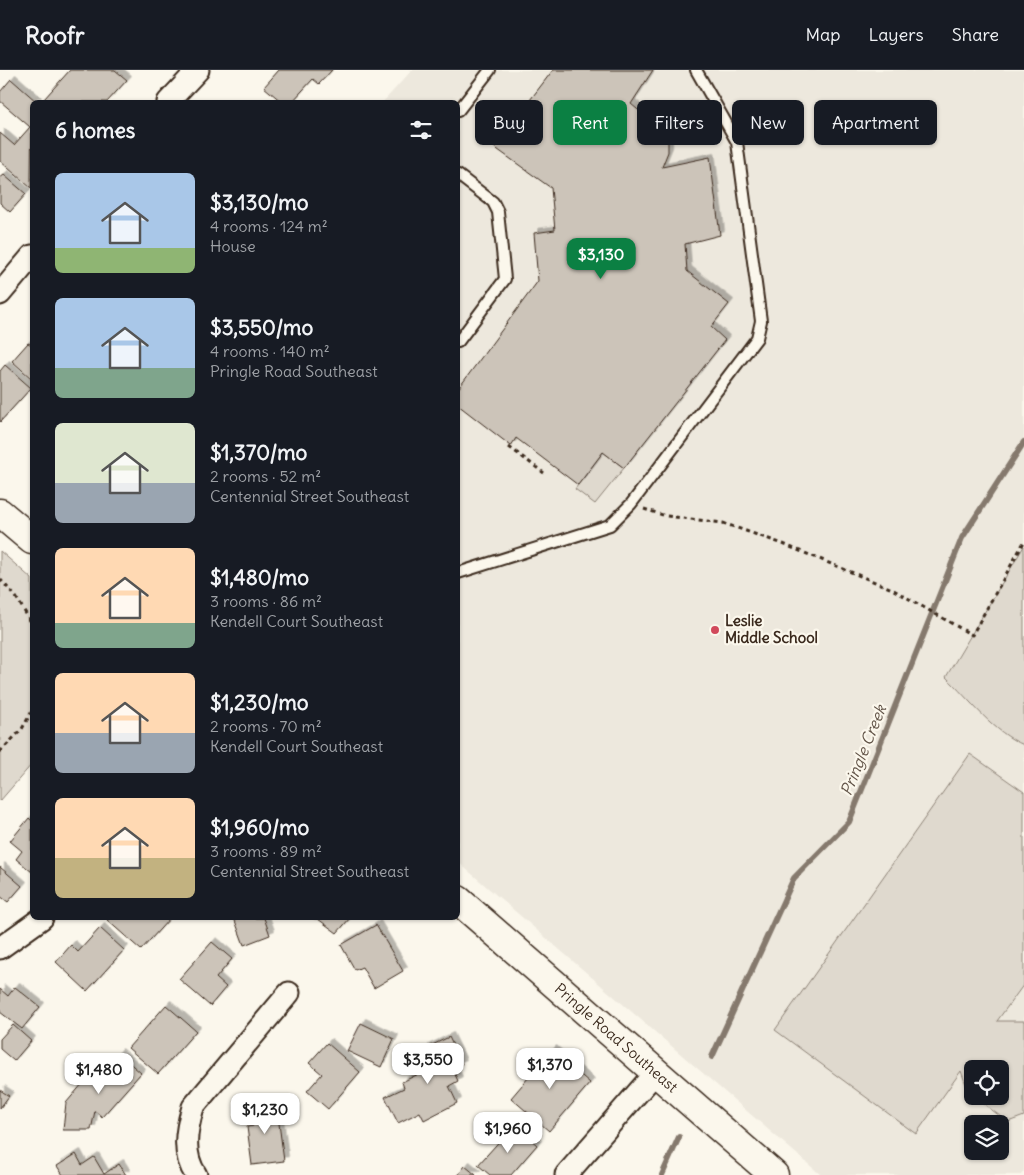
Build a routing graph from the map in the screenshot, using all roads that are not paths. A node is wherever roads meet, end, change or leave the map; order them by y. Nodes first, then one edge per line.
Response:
1 (198, 70) edge
2 (490, 70) edge
3 (696, 70) edge
4 (170, 100) edge
5 (460, 109) edge
6 (460, 177) edge
7 (30, 258) edge
8 (0, 294) edge
9 (460, 339) edge
10 (0, 513) edge
11 (30, 538) edge
12 (460, 572) edge
13 (460, 902) edge
14 (39, 920) edge
15 (0, 948) edge
16 (288, 993) dead end
17 (655, 1073) junction
18 (196, 1175) edge
19 (566, 1175) edge
20 (774, 1175) edge

1 - 4 street
2 - 5 lane
3 - 12 lane
6 - 9 lane
7 - 8 street
10 - 11 main road
13 - 17 main road, Pringle Road Southeast
14 - 15 street
16 - 18 street
17 - 19 street
17 - 20 main road, Pringle Road Southeast

